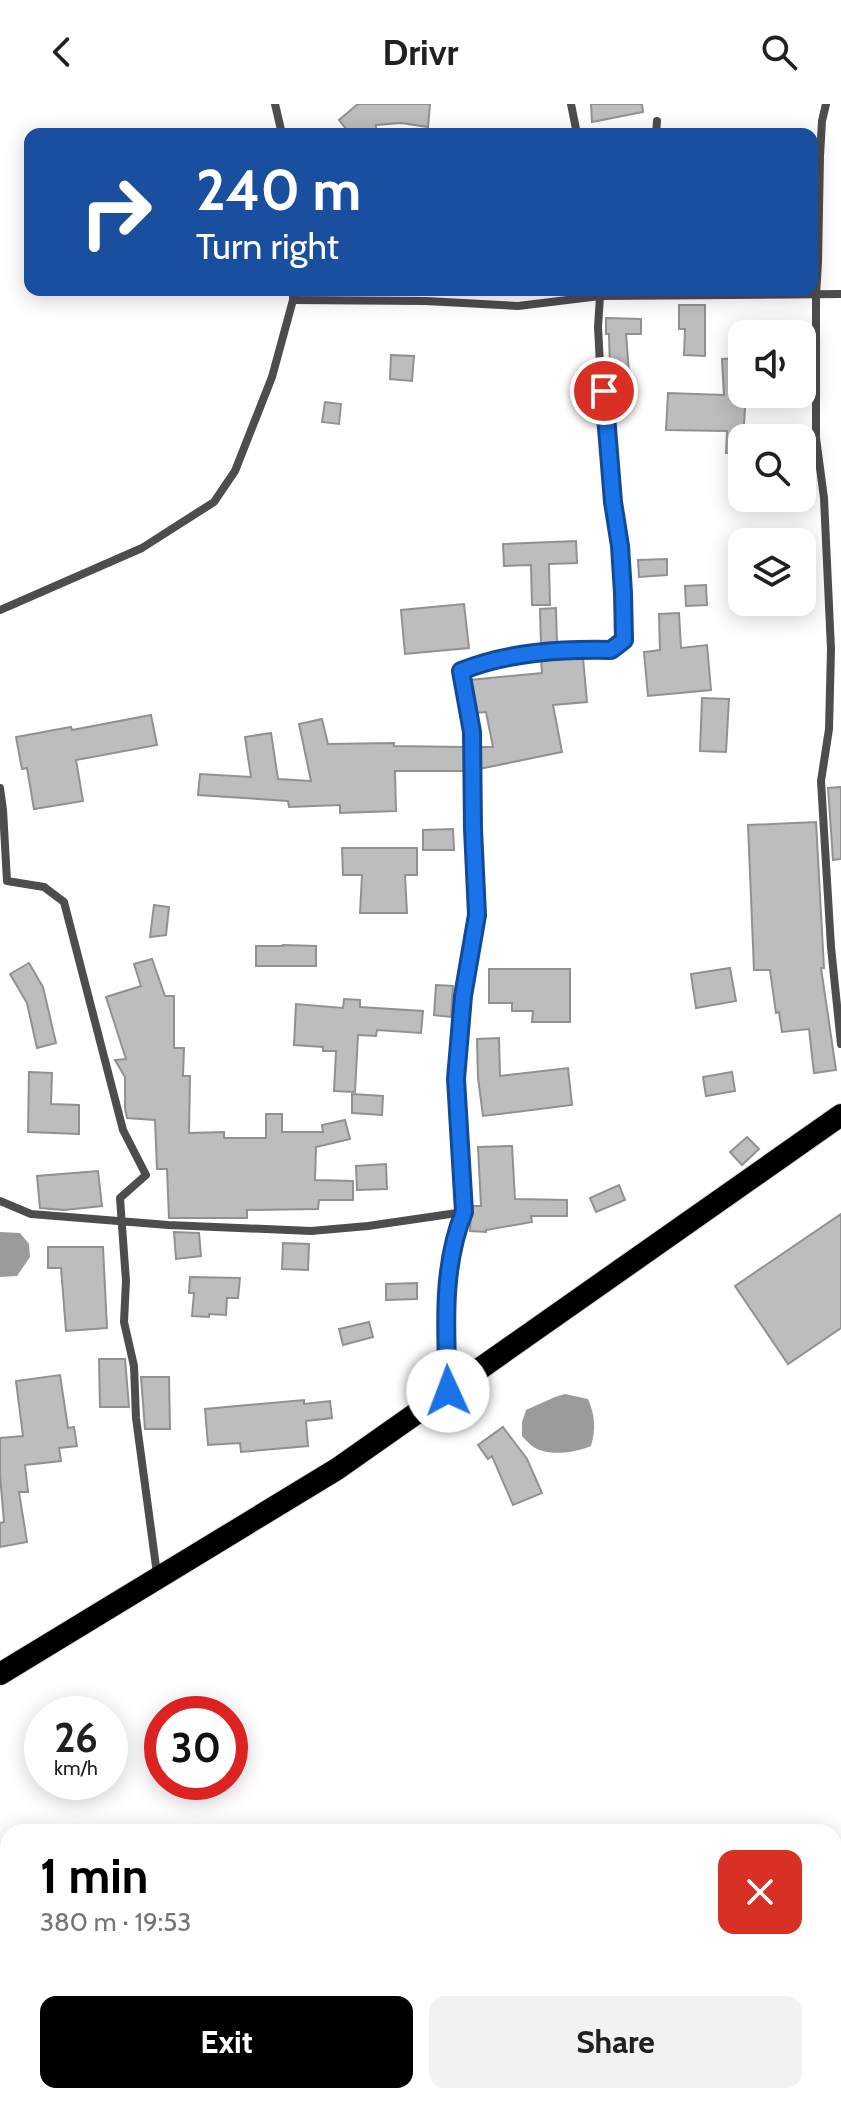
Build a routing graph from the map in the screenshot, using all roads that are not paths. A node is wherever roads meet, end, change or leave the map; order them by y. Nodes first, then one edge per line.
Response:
1 (275, 104) edge
2 (571, 104) edge
3 (826, 104) edge
4 (657, 121) dead end
5 (281, 128) edge
6 (576, 128) edge
7 (656, 128) edge
8 (818, 237) edge
9 (841, 294) edge
10 (818, 295) edge
11 (293, 296) edge
12 (315, 296) edge
13 (580, 296) edge
14 (599, 296) edge
15 (816, 296) edge
16 (0, 610) edge
17 (0, 788) edge
18 (841, 1044) edge
19 (841, 1115) edge
20 (0, 1201) edge
21 (464, 1212) junction
22 (121, 1221) junction
23 (448, 1391) junction
24 (157, 1578) junction
25 (0, 1674) edge

1 - 5 street
2 - 6 street
3 - 8 street
4 - 7 street
9 - 10 street
11 - 16 street
12 - 13 street
14 - 21 street
15 - 18 street
17 - 22 street
19 - 23 highway
20 - 22 street
21 - 22 street
21 - 23 street
22 - 24 street
23 - 24 highway
24 - 25 highway

